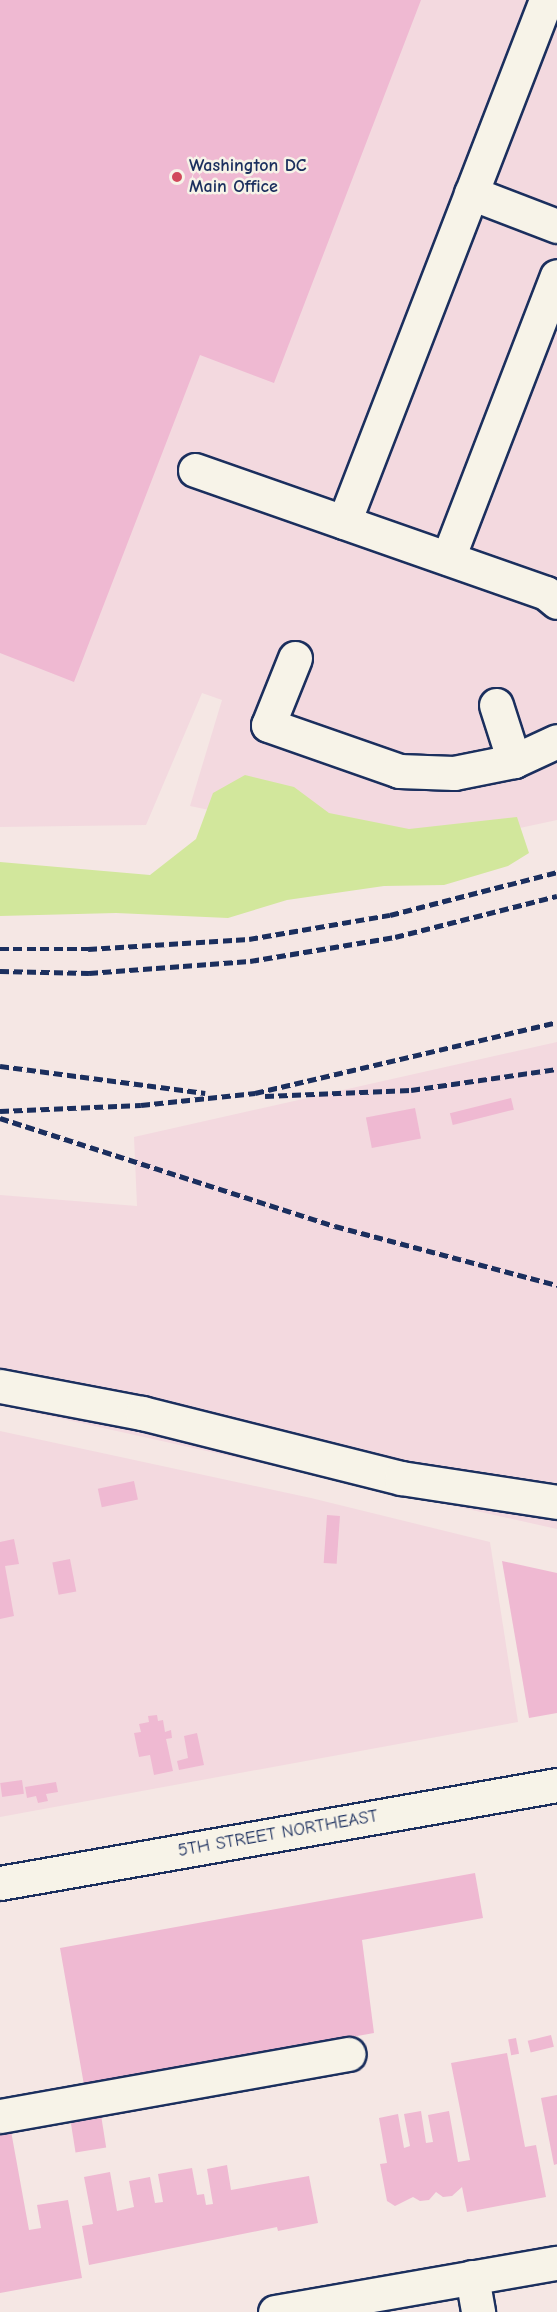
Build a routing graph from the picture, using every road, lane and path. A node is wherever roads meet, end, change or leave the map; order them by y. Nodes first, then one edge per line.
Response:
1 (546, 0) edge
2 (471, 194) junction
3 (557, 226) edge
4 (557, 276) edge
5 (195, 470) dead end
6 (344, 522) junction
7 (447, 558) junction
8 (557, 602) edge
9 (295, 658) dead end
10 (496, 705) dead end
11 (557, 741) edge
12 (514, 761) junction
13 (0, 1386) edge
14 (557, 1502) edge
15 (557, 1785) edge
16 (0, 1883) edge
17 (349, 2054) dead end
18 (0, 2116) edge
19 (557, 2262) edge
20 (472, 2277) junction
21 (275, 2312) edge
22 (478, 2312) edge

1 - 2 street
2 - 3 street
2 - 6 street
4 - 7 street
5 - 6 street
6 - 7 street
7 - 8 street
9 - 12 street
10 - 12 street
11 - 12 street
13 - 14 street
15 - 16 street, 5TH STREET NORTHEAST
17 - 18 street
19 - 20 street
20 - 21 street
20 - 22 street

